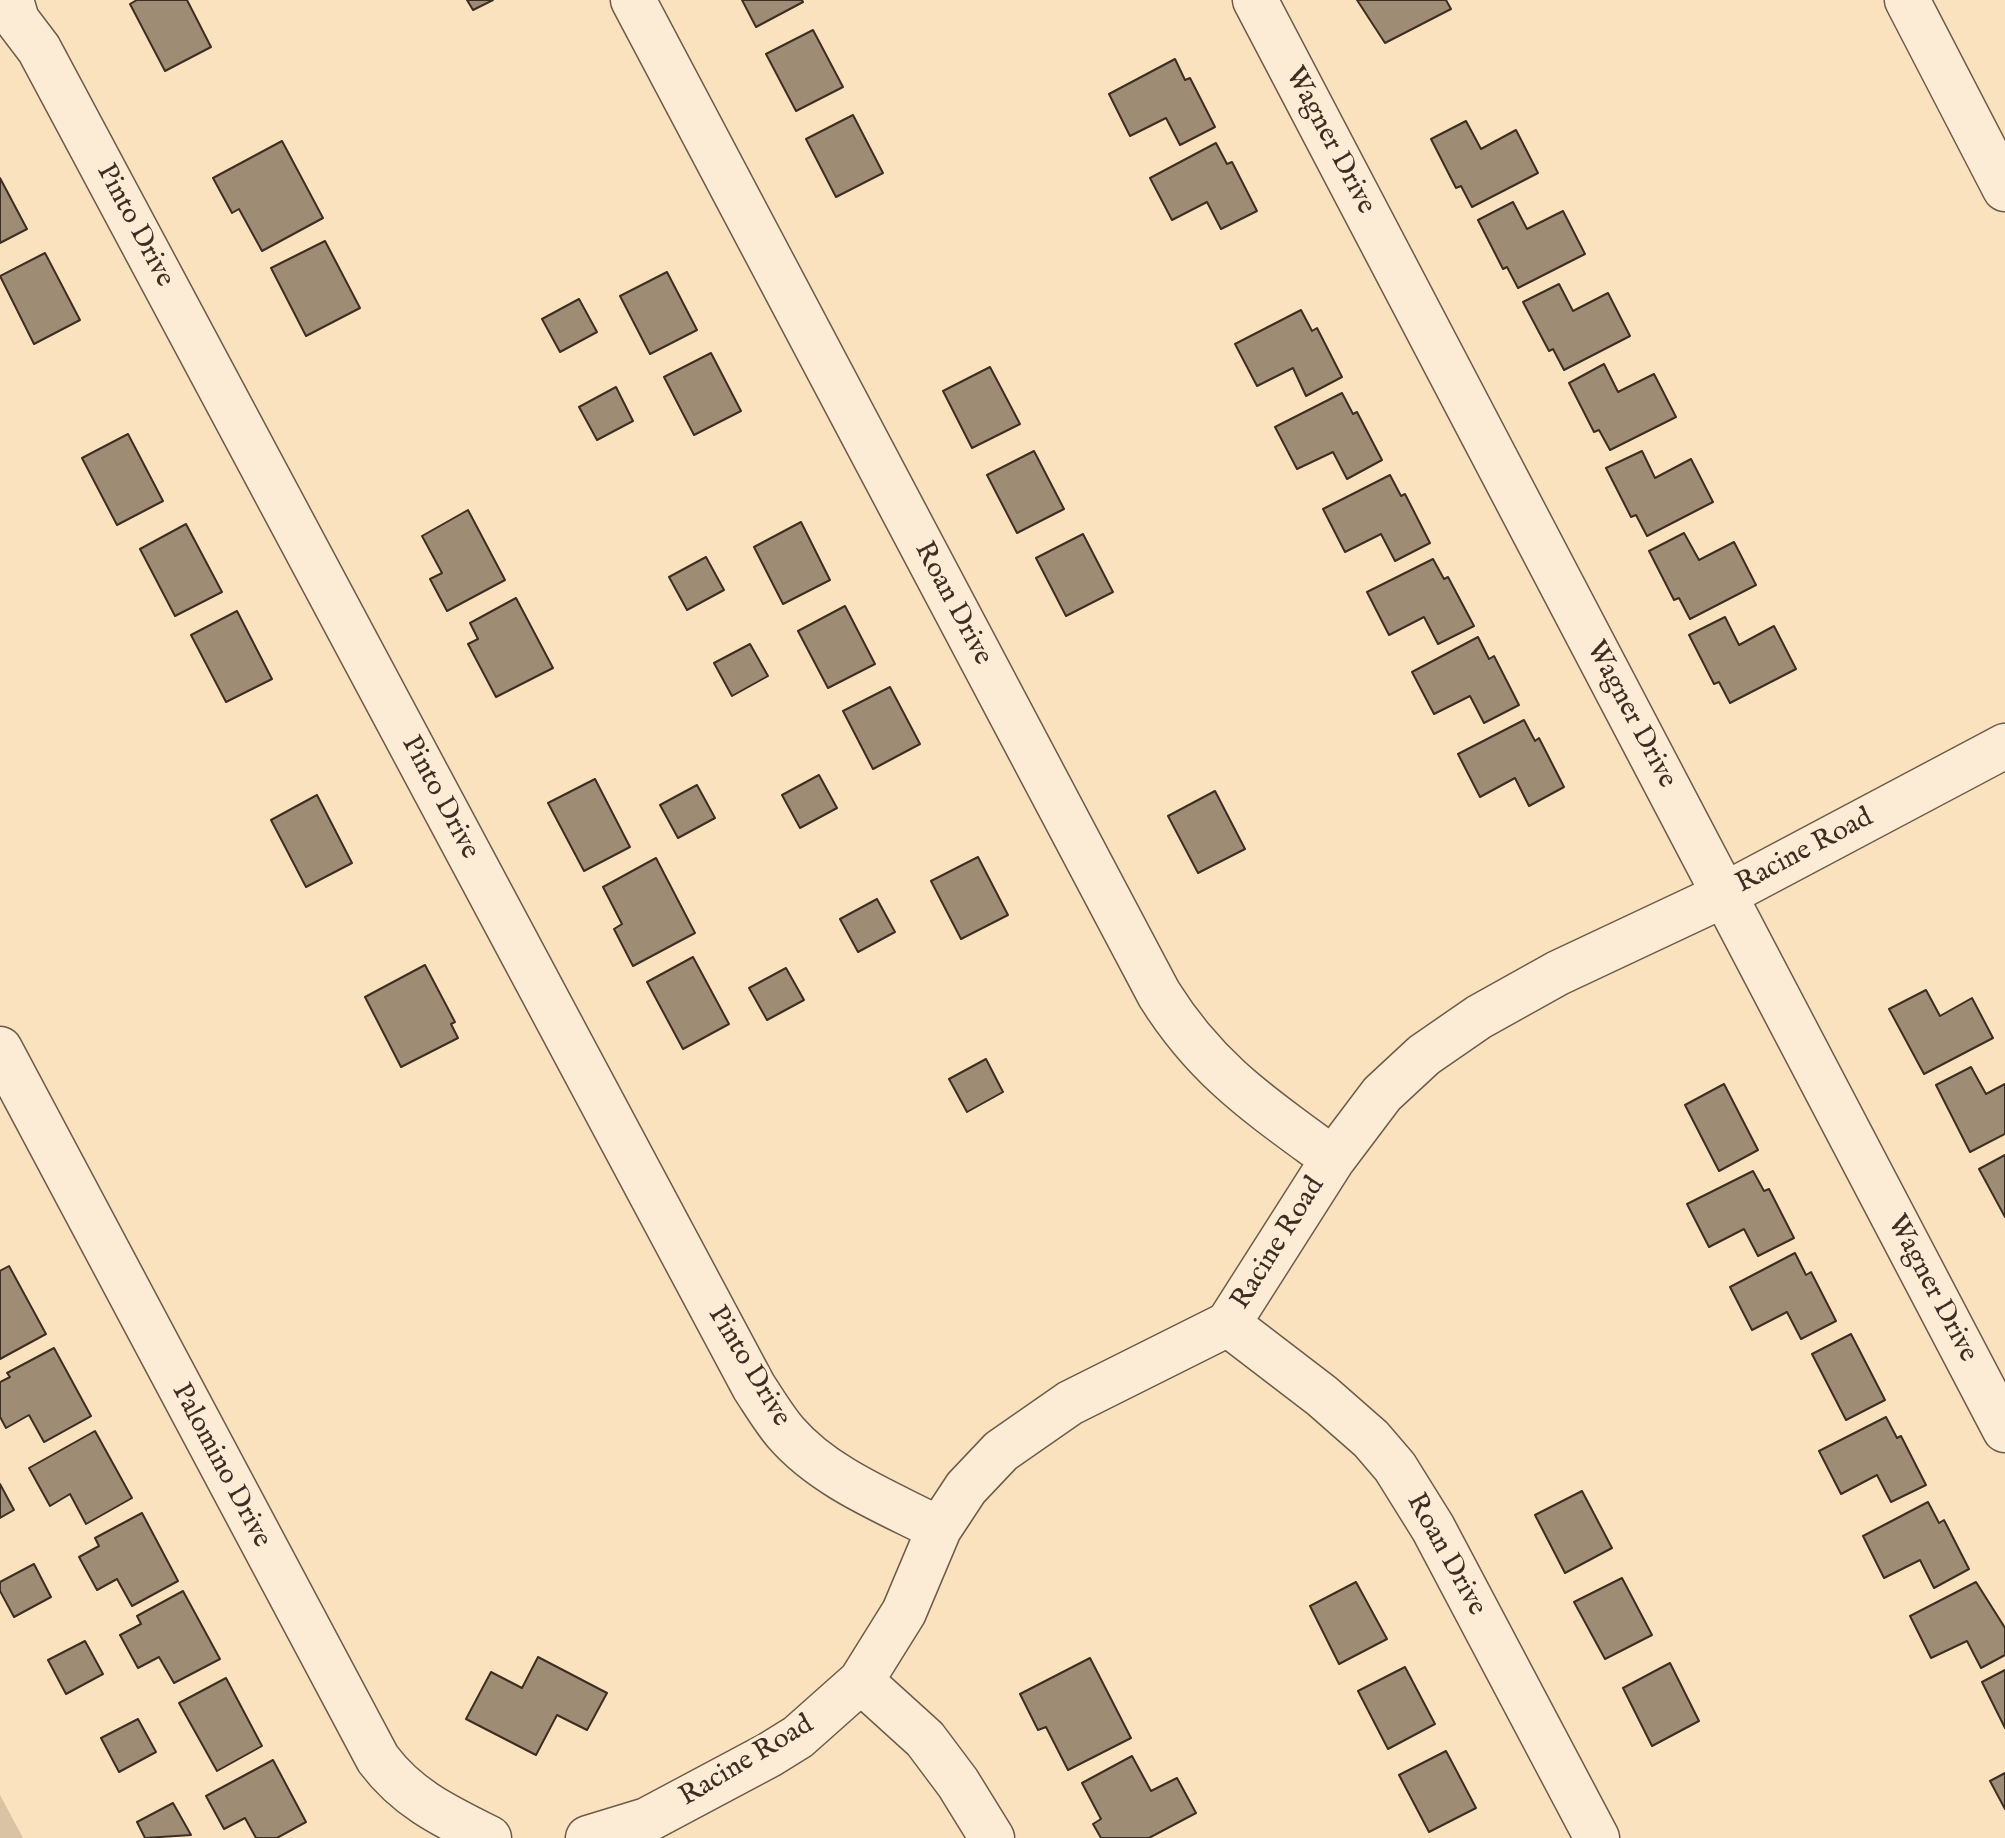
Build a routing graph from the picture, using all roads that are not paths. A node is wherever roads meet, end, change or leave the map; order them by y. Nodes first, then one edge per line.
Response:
1 (11, 0) edge
2 (633, 0) edge
3 (1255, 0) edge
4 (1907, 0) edge
5 (2005, 189) edge
6 (2005, 746) edge
7 (1724, 895) junction
8 (0, 1049) edge
9 (1333, 1159) junction
10 (1228, 1324) junction
11 (2005, 1430) edge
12 (939, 1529) junction
13 (861, 1681) junction
14 (489, 1838) edge
15 (588, 1838) edge
16 (992, 1838) edge
17 (1597, 1838) edge

1 - 12 street, Pinto Drive
2 - 9 street, Roan Drive
3 - 7 street, Wagner Drive
4 - 5 street
6 - 7 street, Racine Road
7 - 9 street, Racine Road
7 - 11 street, Wagner Drive
8 - 14 street, Palomino Drive
9 - 10 street, Racine Road
10 - 12 street, Racine Road
10 - 17 street, Roan Drive
12 - 13 street, Racine Road
13 - 15 street, Racine Road
13 - 16 street

